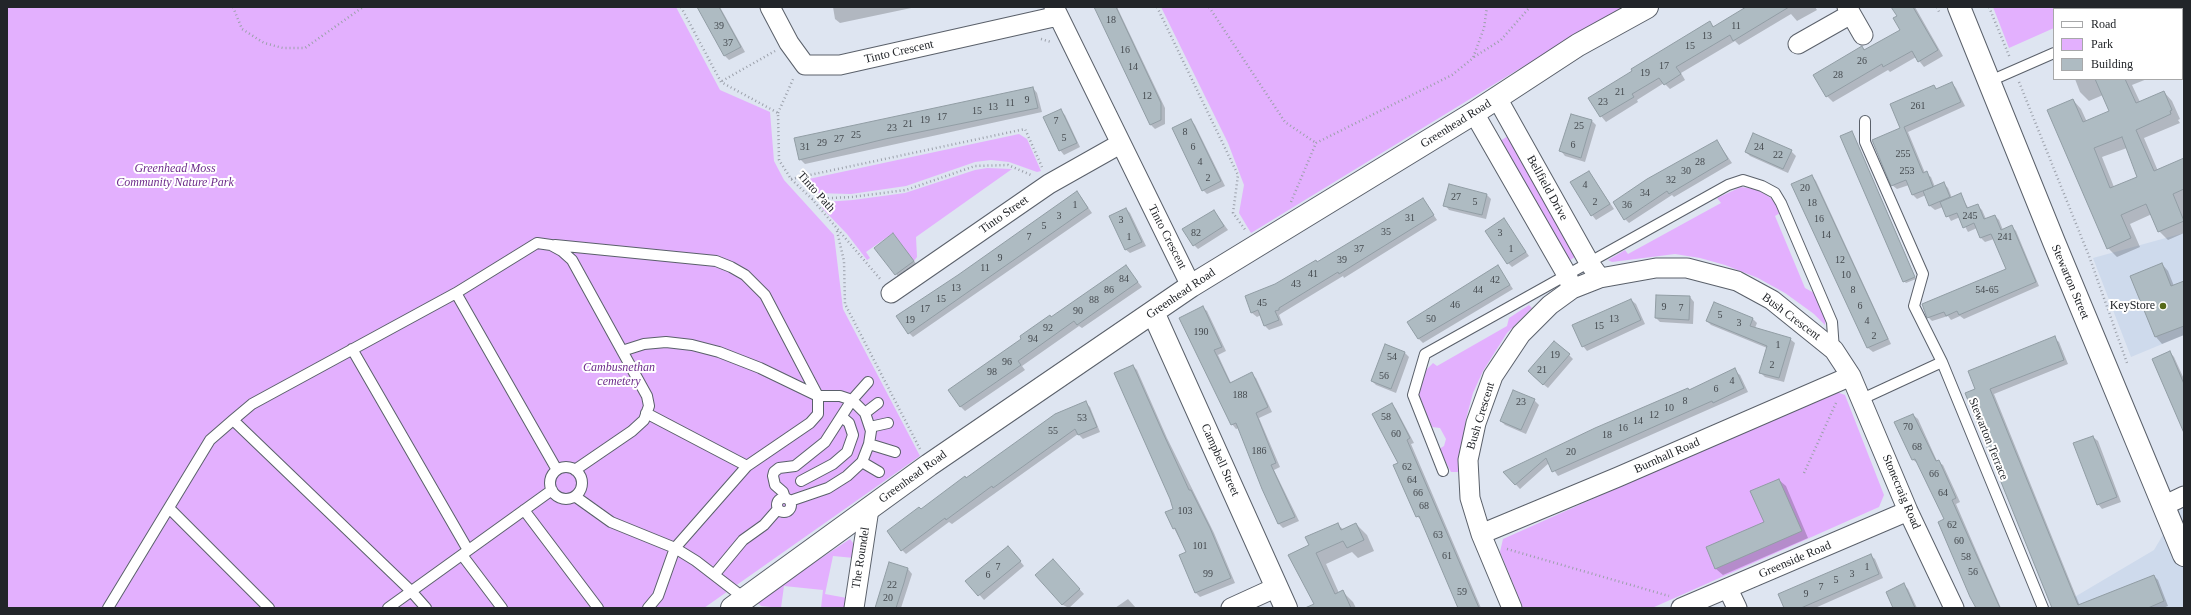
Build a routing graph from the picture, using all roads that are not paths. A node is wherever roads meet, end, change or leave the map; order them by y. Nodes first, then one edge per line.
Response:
1 (770, 7) edge
2 (1647, 7) edge
3 (1959, 7) edge
4 (1849, 10) edge
5 (1056, 11) edge
6 (1863, 35) dead end
7 (1798, 44) dead end
8 (2053, 53) edge
9 (1990, 81) junction
10 (1497, 98) junction
11 (1474, 113) junction
12 (1865, 121) dead end
13 (1120, 144) junction
14 (551, 245) junction
15 (1595, 271) junction
16 (1570, 282) junction
17 (1191, 286) junction
18 (456, 293) junction
19 (891, 293) road end
20 (1153, 312) junction
21 (352, 349) junction
22 (1834, 350) junction
23 (622, 351) junction
24 (1942, 362) junction
25 (1847, 377) junction
26 (868, 382) dead end
27 (818, 396) junction
28 (1862, 399) junction
29 (852, 400) junction
30 (878, 403) dead end
31 (646, 413) junction
32 (865, 413) junction
33 (842, 417) junction
34 (233, 420) junction
35 (888, 423) dead end
36 (870, 427) junction
37 (869, 444) junction
38 (895, 452) dead end
39 (862, 462) junction
40 (747, 466) junction
41 (795, 466) junction
42 (557, 470) junction
43 (575, 470) junction
44 (1443, 471) dead end
45 (879, 472) dead end
46 (801, 481) junction
47 (552, 490) junction
48 (576, 496) junction
49 (808, 496) junction
50 (2184, 496) edge
51 (788, 499) junction
52 (2163, 506) junction
53 (169, 508) junction
54 (869, 509) junction
55 (524, 510) junction
56 (1908, 511) junction
57 (1483, 538) junction
58 (675, 548) junction
59 (465, 553) junction
60 (2184, 555) edge
61 (714, 575) junction
62 (1277, 587) junction
63 (1728, 589) junction
64 (411, 591) junction
65 (738, 603) edge
66 (1699, 604) edge
67 (108, 608) edge
68 (269, 608) edge
69 (388, 608) edge
70 (426, 608) edge
71 (502, 608) edge
72 (598, 608) edge
73 (648, 608) edge
74 (854, 608) edge
75 (1230, 608) edge
76 (1286, 608) edge
77 (1512, 608) edge
78 (1737, 608) edge
79 (1954, 608) edge
80 (2043, 608) edge

1 - 5 street, Tinto Crescent
2 - 10 street, Greenhead Road
3 - 9 street, Stewarton Street
4 - 6 street
4 - 7 street
5 - 13 street, Tinto Crescent
8 - 9 lane
9 - 52 street, Stewarton Street
10 - 11 street, Greenhead Road
10 - 15 street, Bellfield Drive
11 - 16 street
11 - 17 street, Greenhead Road
12 - 24 lane, Stewarton Terrace
13 - 17 street, Tinto Crescent
13 - 19 street, Tinto Street
14 - 18 lane
14 - 23 lane
14 - 27 lane
15 - 16 street, Bush Crescent
15 - 22 street, Bush Crescent
15 - 22 lane
16 - 44 lane
16 - 57 street, Bush Crescent
17 - 20 street, Greenhead Road
18 - 21 lane
18 - 42 lane
20 - 54 street, Greenhead Road
20 - 62 street, Campbell Street
21 - 34 lane
21 - 59 lane
22 - 25 street, Bush Crescent
23 - 27 lane
23 - 31 lane
24 - 28 lane
24 - 80 lane, Stewarton Terrace
25 - 28 street, Stonecraig Road
25 - 57 street, Burnhall Road
26 - 29 lane
27 - 29 lane
27 - 40 lane
28 - 56 street, Stonecraig Road
29 - 32 lane
29 - 33 lane
30 - 32 lane
31 - 40 lane
31 - 43 lane
32 - 36 lane
33 - 41 lane
33 - 46 lane
34 - 53 lane
34 - 64 lane
35 - 36 lane
36 - 37 lane
37 - 38 lane
37 - 39 lane
39 - 45 lane
39 - 49 lane
40 - 58 lane
41 - 46 lane
41 - 51 lane
42 - 43 lane
42 - 47 lane
43 - 48 lane
46 - 49 lane
47 - 48 lane
47 - 55 lane
48 - 58 lane
49 - 51 lane
50 - 52 street
51 - 61 lane
52 - 60 street, Stewarton Street
53 - 67 lane
53 - 68 lane
54 - 65 street, Greenhead Road
54 - 74 street, The Roundel
55 - 59 lane
55 - 72 lane
56 - 63 street, Greenside Road
56 - 79 street, Stonecraig Road
57 - 77 street, Bush Crescent
58 - 61 lane
58 - 73 lane
59 - 64 lane
59 - 71 lane
61 - 65 lane
62 - 75 street
62 - 76 street, Campbell Street
63 - 66 street, Greenside Road
63 - 78 street
64 - 69 lane
64 - 70 lane

